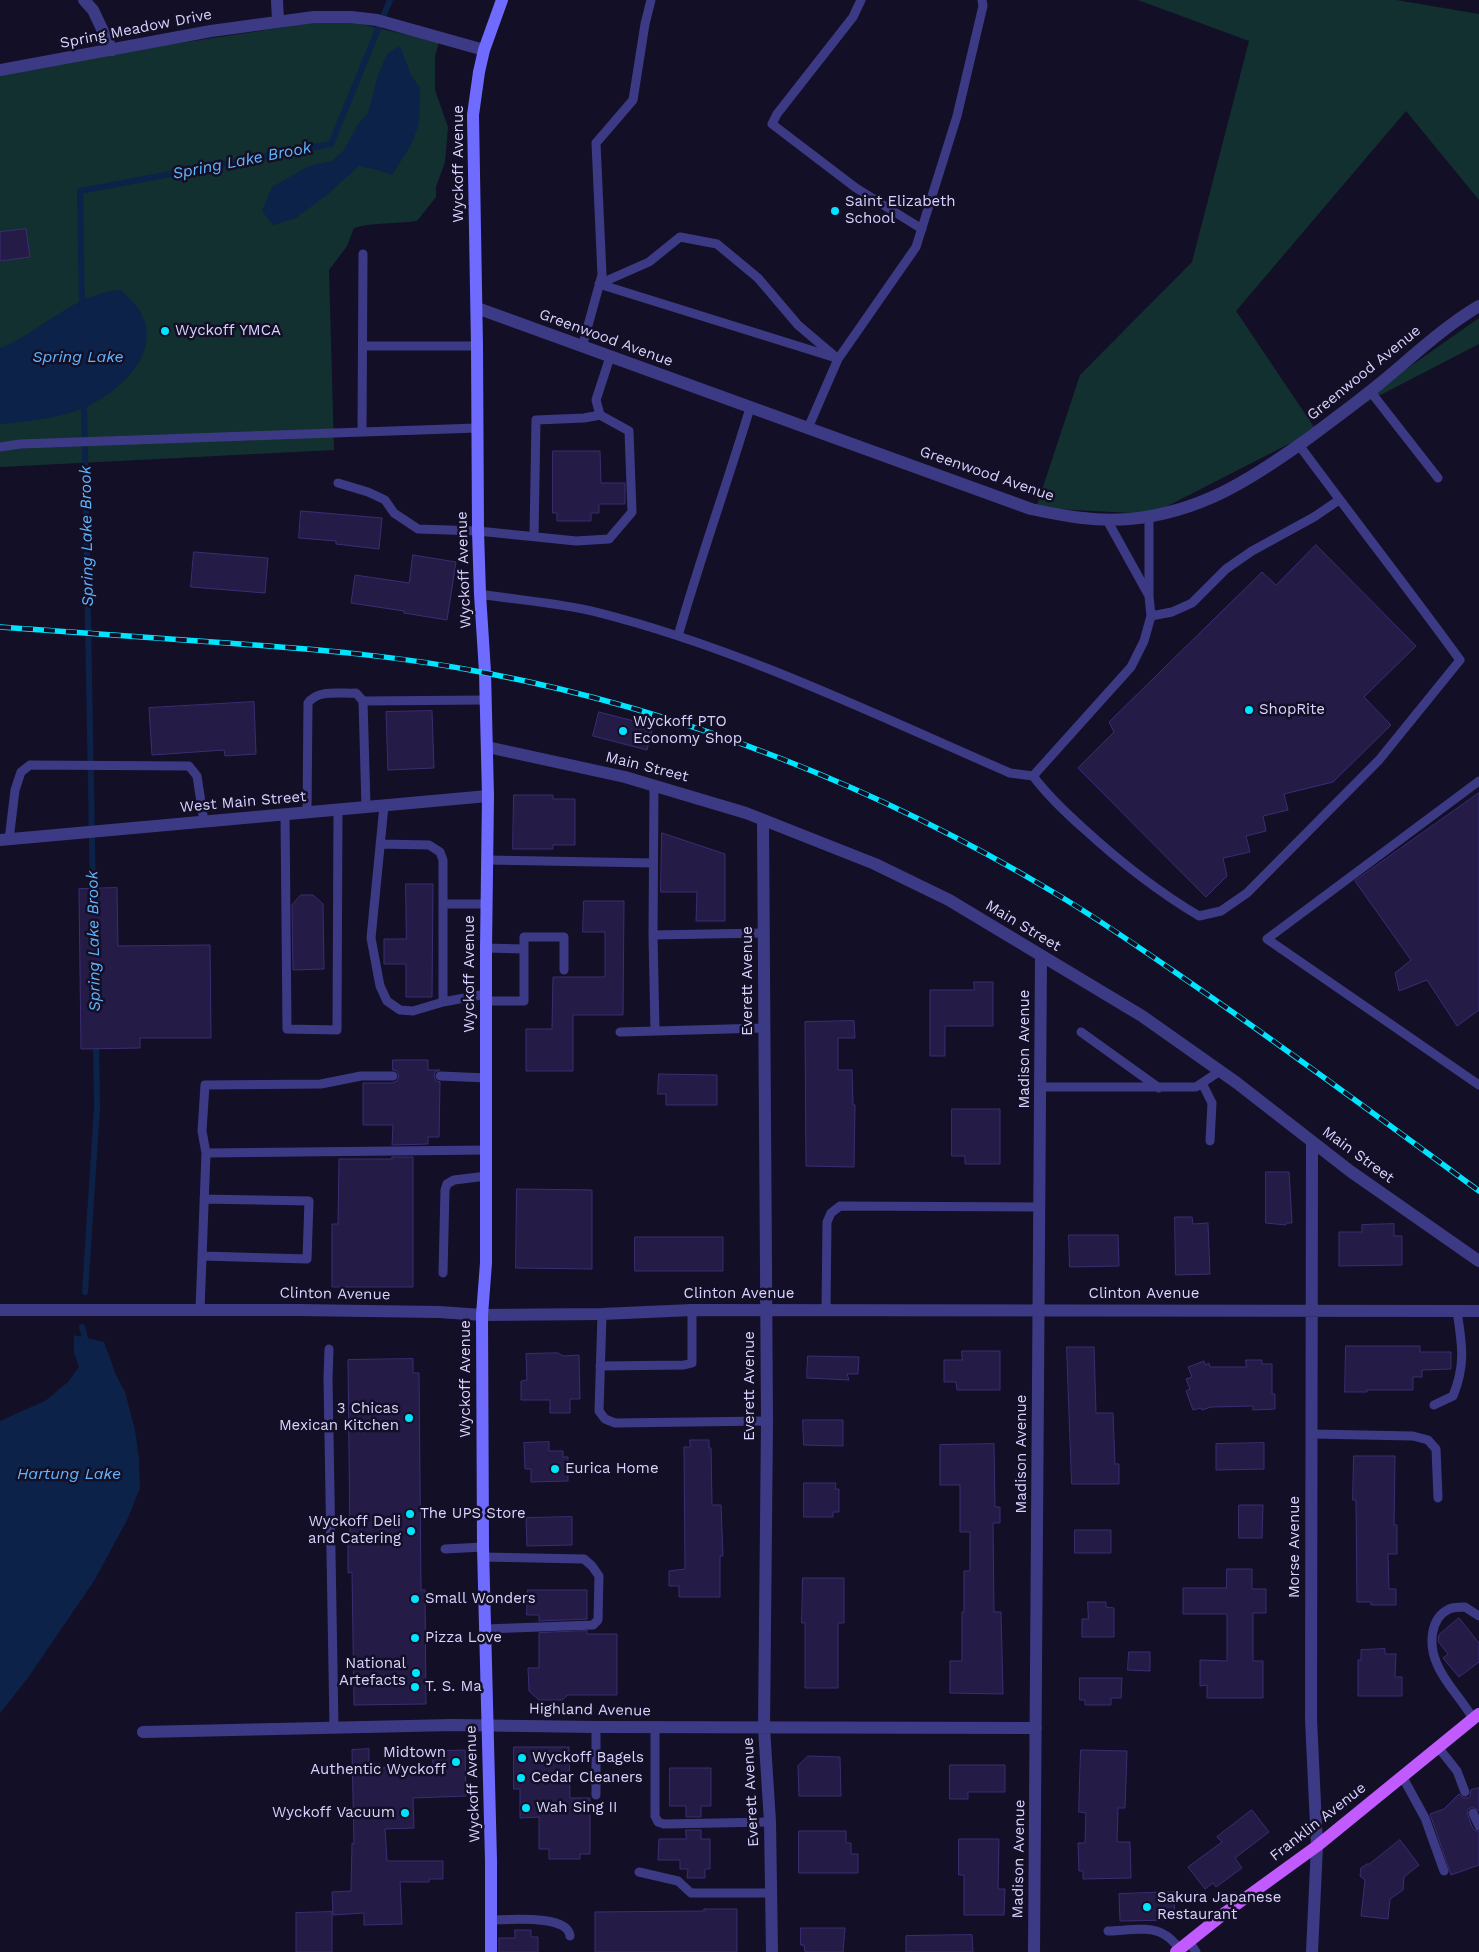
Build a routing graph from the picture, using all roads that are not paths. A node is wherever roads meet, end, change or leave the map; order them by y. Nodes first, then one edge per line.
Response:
1 (84, 0) edge
2 (277, 0) edge
3 (502, 0) edge
4 (651, 0) edge
5 (861, 0) edge
6 (982, 0) edge
7 (278, 21) junction
8 (112, 50) junction
9 (484, 50) junction
10 (0, 70) edge
11 (922, 229) junction
12 (363, 254) dead end
13 (600, 284) junction
14 (1479, 306) edge
15 (477, 308) junction
16 (362, 346) junction
17 (477, 346) junction
18 (582, 347) junction
19 (610, 357) junction
20 (838, 359) junction
21 (1370, 391) junction
22 (750, 408) junction
23 (600, 415) junction
24 (477, 428) junction
25 (808, 428) junction
26 (362, 432) junction
27 (1299, 445) junction
28 (0, 446) edge
29 (1438, 478) dead end
30 (338, 483) dead end
31 (1338, 500) junction
32 (1149, 516) junction
33 (1107, 520) junction
34 (478, 531) junction
35 (534, 536) junction
36 (480, 594) junction
37 (1149, 596) junction
38 (1151, 616) junction
39 (678, 636) junction
40 (486, 700) junction
41 (363, 701) junction
42 (487, 747) junction
43 (1033, 776) junction
44 (1479, 781) edge
45 (654, 785) junction
46 (488, 796) junction
47 (384, 806) junction
48 (366, 807) junction
49 (338, 810) junction
50 (307, 813) junction
51 (285, 815) junction
52 (763, 820) junction
53 (204, 822) junction
54 (5, 840) edge
55 (380, 844) junction
56 (487, 860) junction
57 (653, 862) junction
58 (443, 904) junction
59 (486, 904) junction
60 (764, 932) junction
61 (653, 935) junction
62 (486, 948) junction
63 (524, 949) junction
64 (1041, 956) junction
65 (564, 970) dead end
66 (486, 997) junction
67 (443, 1002) junction
68 (764, 1028) junction
69 (656, 1031) junction
70 (620, 1032) dead end
71 (1081, 1032) dead end
72 (1220, 1071) junction
73 (392, 1076) dead end
74 (440, 1076) dead end
75 (487, 1078) junction
76 (1202, 1083) junction
77 (1479, 1085) edge
78 (1041, 1087) junction
79 (1159, 1088) junction
80 (1210, 1142) dead end
81 (1312, 1142) junction
82 (487, 1150) junction
83 (206, 1153) junction
84 (487, 1176) junction
85 (204, 1199) junction
86 (1040, 1207) junction
87 (202, 1256) junction
88 (1479, 1261) edge
89 (443, 1272) dead end
90 (0, 1310) edge
91 (200, 1310) junction
92 (692, 1310) junction
93 (766, 1310) junction
94 (826, 1310) junction
95 (1039, 1310) junction
96 (1312, 1311) junction
97 (1457, 1311) junction
98 (1479, 1311) edge
99 (602, 1314) junction
100 (482, 1316) junction
101 (329, 1349) dead end
102 (600, 1366) junction
103 (1434, 1405) dead end
104 (767, 1421) junction
105 (1312, 1434) junction
106 (1438, 1498) dead end
107 (445, 1549) dead end
108 (483, 1552) junction
109 (1479, 1616) edge
110 (486, 1629) junction
111 (1476, 1717) edge
112 (487, 1725) junction
113 (334, 1727) junction
114 (596, 1727) junction
115 (655, 1727) junction
116 (764, 1728) junction
117 (1036, 1728) junction
118 (143, 1732) dead end
119 (1438, 1747) junction
120 (1402, 1776) junction
121 (1465, 1792) dead end
122 (596, 1795) dead end
123 (1474, 1813) dead end
124 (770, 1822) junction
125 (1479, 1826) edge
126 (1317, 1846) junction
127 (639, 1872) dead end
128 (1444, 1872) dead end
129 (771, 1893) junction
130 (491, 1920) junction
131 (1108, 1931) dead end
132 (570, 1936) dead end
133 (1185, 1949) edge
134 (491, 1952) edge
135 (772, 1952) edge
136 (1034, 1952) edge
137 (1312, 1952) edge

1 - 8 street
2 - 7 street
3 - 9 main road, Wyckoff Avenue
4 - 13 lane
5 - 11 lane
6 - 11 lane
7 - 8 street, Spring Meadow Drive
7 - 9 street, Spring Meadow Drive
8 - 10 street, Spring Meadow Drive
9 - 15 main road, Wyckoff Avenue
11 - 20 lane
12 - 16 lane
13 - 18 lane
13 - 20 lane
13 - 20 lane
14 - 21 street, Greenwood Avenue
15 - 17 main road, Wyckoff Avenue
15 - 18 street, Greenwood Avenue
16 - 17 lane
16 - 26 lane
17 - 24 main road, Wyckoff Avenue
18 - 19 street, Greenwood Avenue
19 - 22 street, Greenwood Avenue
19 - 23 lane
20 - 25 lane
21 - 27 street, Greenwood Avenue
21 - 29 lane
22 - 25 street, Greenwood Avenue
22 - 39 lane
23 - 35 lane
23 - 35 lane
24 - 26 lane
24 - 34 main road, Wyckoff Avenue
25 - 33 street, Greenwood Avenue
26 - 28 lane
27 - 31 lane
27 - 32 street, Greenwood Avenue
30 - 34 lane
31 - 38 lane
31 - 43 lane
32 - 33 street, Greenwood Avenue
32 - 37 lane
33 - 37 lane
34 - 35 lane
34 - 36 main road, Wyckoff Avenue
36 - 39 lane
36 - 40 main road, Wyckoff Avenue
37 - 38 lane
38 - 43 lane
39 - 43 lane
40 - 41 lane
40 - 42 main road, Wyckoff Avenue
41 - 48 lane
41 - 50 lane
42 - 45 street, Main Street
42 - 46 main road, Wyckoff Avenue
44 - 77 lane
45 - 52 street, Main Street
45 - 57 lane
46 - 47 street, West Main Street
46 - 56 main road, Wyckoff Avenue
47 - 48 street, West Main Street
47 - 55 lane
48 - 49 street, West Main Street
49 - 50 street, West Main Street
49 - 51 lane
50 - 51 street, West Main Street
51 - 53 street, West Main Street
52 - 60 street, Everett Avenue
52 - 64 street, Main Street
53 - 54 street, West Main Street
53 - 54 lane
55 - 58 lane
55 - 67 lane
56 - 57 lane
56 - 59 main road, Wyckoff Avenue
57 - 61 lane
58 - 59 lane
58 - 67 lane
59 - 62 main road, Wyckoff Avenue
60 - 61 lane
60 - 68 street, Everett Avenue
61 - 69 lane
62 - 63 lane
62 - 66 main road, Wyckoff Avenue
63 - 65 lane
63 - 66 lane
64 - 72 street, Main Street
64 - 78 street, Madison Avenue
66 - 67 lane
66 - 75 main road, Wyckoff Avenue
68 - 69 lane
68 - 93 street, Everett Avenue
69 - 70 lane
71 - 79 lane
72 - 76 lane
72 - 81 street, Main Street
73 - 83 lane
74 - 75 lane
75 - 82 main road, Wyckoff Avenue
76 - 79 lane
76 - 80 lane
78 - 79 lane
78 - 86 street, Madison Avenue
81 - 88 street, Main Street
81 - 96 street, Morse Avenue
82 - 83 lane
82 - 84 main road, Wyckoff Avenue
83 - 85 lane
84 - 89 lane
84 - 100 main road, Wyckoff Avenue
85 - 87 lane
85 - 87 lane
86 - 94 lane
86 - 95 street, Madison Avenue
87 - 91 lane
90 - 91 street, Clinton Avenue
91 - 100 street, Clinton Avenue
92 - 93 street, Clinton Avenue
92 - 99 street, Clinton Avenue
92 - 102 lane
93 - 94 street, Clinton Avenue
93 - 104 street, Everett Avenue
94 - 95 street, Clinton Avenue
95 - 96 street, Clinton Avenue
95 - 117 street, Madison Avenue
96 - 97 street, Clinton Avenue
96 - 105 street, Morse Avenue
97 - 98 street, Clinton Avenue
97 - 103 lane
99 - 100 street, Clinton Avenue
99 - 102 lane
100 - 108 main road, Wyckoff Avenue
101 - 113 lane
102 - 104 lane
104 - 116 street, Everett Avenue
105 - 106 lane
105 - 126 street, Morse Avenue
107 - 108 lane
108 - 110 main road, Wyckoff Avenue
108 - 110 lane
109 - 111 lane
110 - 112 main road, Wyckoff Avenue
111 - 119 main road, Franklin Avenue
112 - 113 street, Highland Avenue
112 - 114 street, Highland Avenue
112 - 130 main road, Wyckoff Avenue
113 - 118 street, Highland Avenue
114 - 115 street, Highland Avenue
114 - 122 lane
115 - 116 street, Highland Avenue
115 - 124 lane
116 - 117 street, Highland Avenue
116 - 124 street, Everett Avenue
117 - 136 street, Madison Avenue
119 - 120 main road, Franklin Avenue
119 - 121 lane
120 - 126 main road, Franklin Avenue
120 - 128 lane
123 - 125 lane
124 - 129 street, Everett Avenue
126 - 133 main road, Franklin Avenue
126 - 137 street, Morse Avenue
127 - 129 lane
129 - 135 street, Everett Avenue
130 - 132 lane
130 - 134 main road, Wyckoff Avenue
131 - 133 lane

